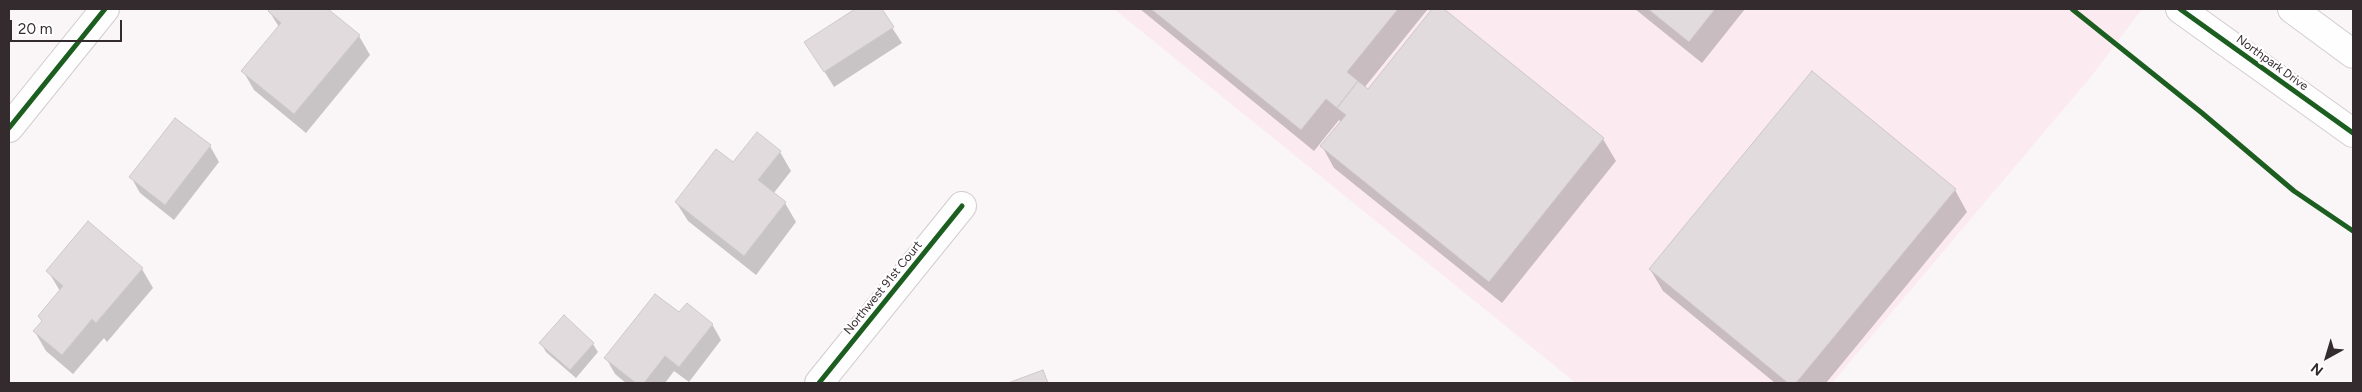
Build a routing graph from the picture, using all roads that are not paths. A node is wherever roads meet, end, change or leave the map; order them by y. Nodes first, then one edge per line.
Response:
1 (105, 9) edge
2 (2180, 9) edge
3 (2292, 9) edge
4 (2353, 54) edge
5 (9, 128) edge
6 (2353, 133) edge
7 (962, 206) dead end
8 (819, 383) edge

1 - 5 street
2 - 6 street, Northpark Drive
3 - 4 street
7 - 8 street, Northwest 91st Court

